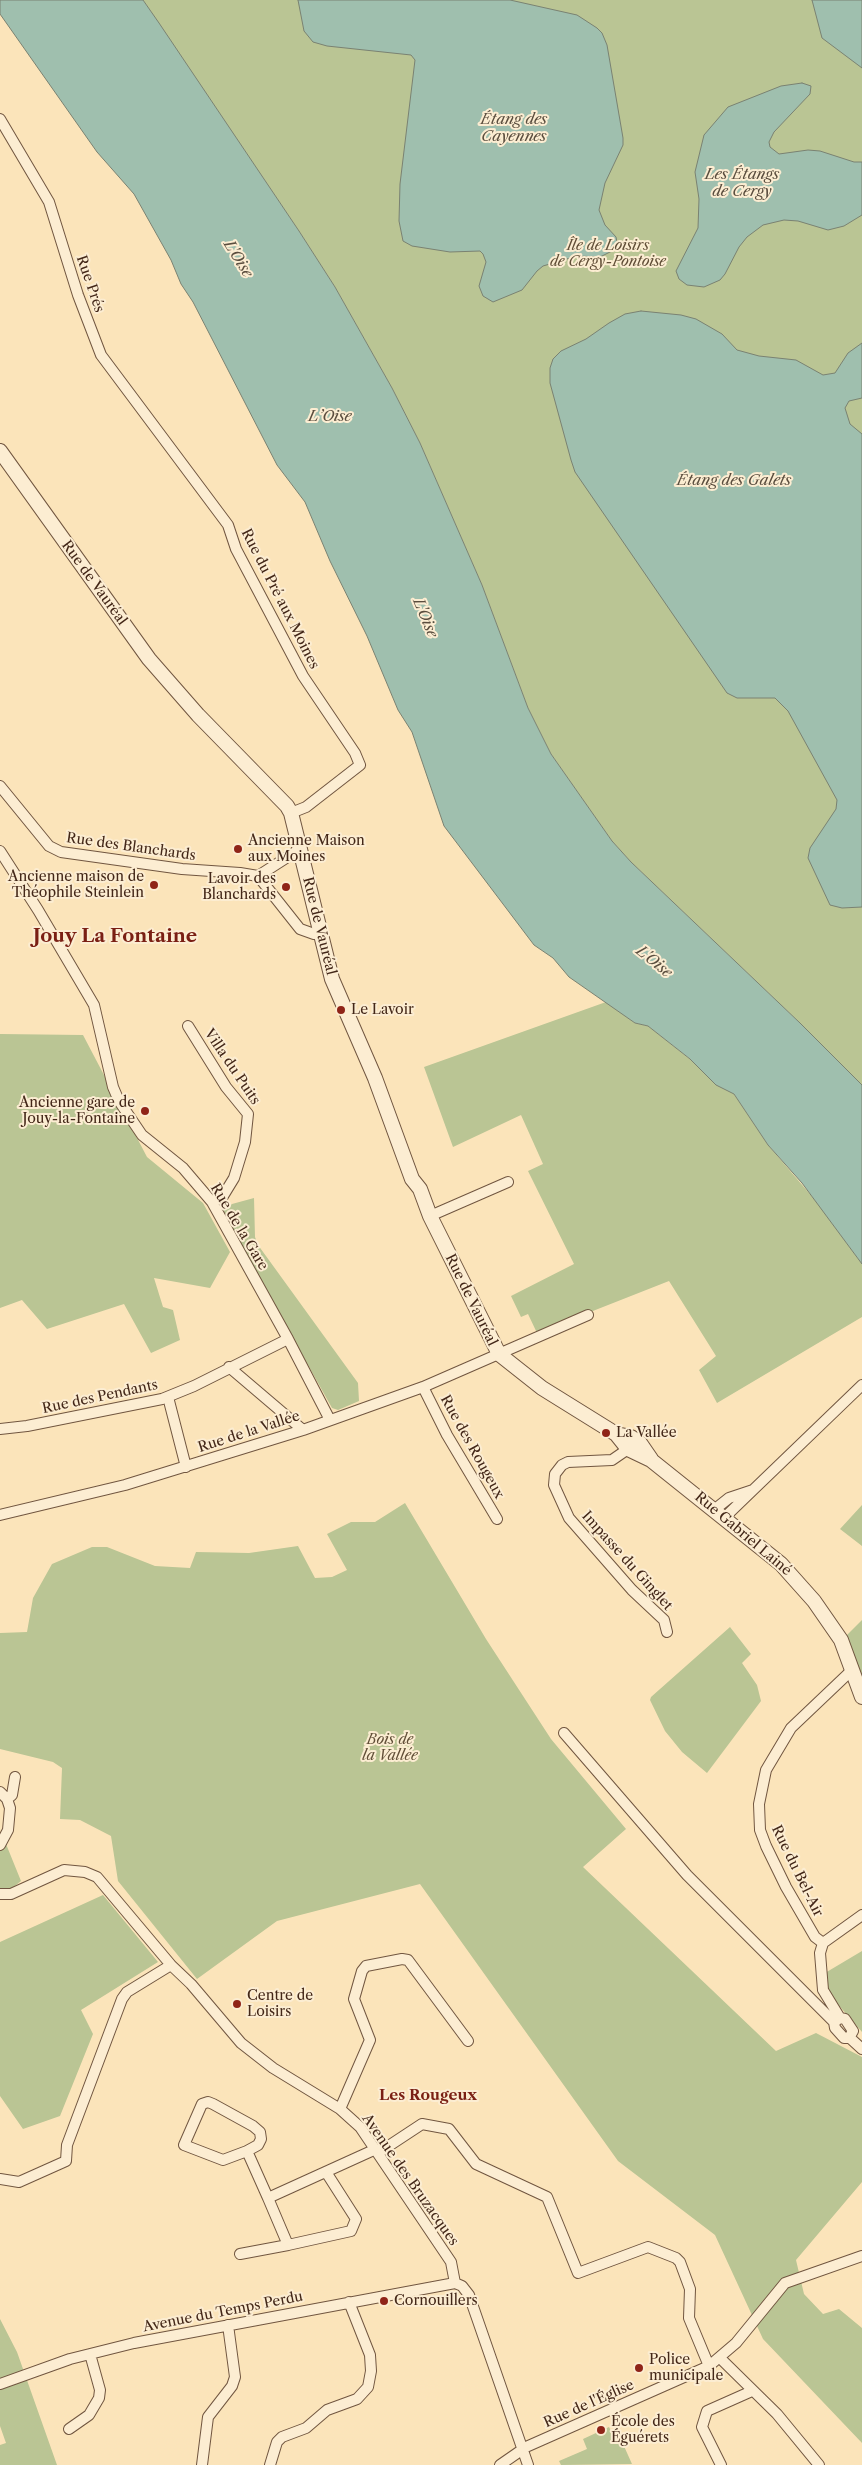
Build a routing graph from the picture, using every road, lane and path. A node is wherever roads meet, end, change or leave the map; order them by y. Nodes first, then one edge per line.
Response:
1 (0, 119) edge
2 (171, 448) joint
3 (0, 451) edge
4 (0, 786) edge
5 (291, 813) junction
6 (300, 849) junction
7 (0, 851) edge
8 (258, 876) junction
9 (321, 934) junction
10 (188, 1026) dead end
11 (508, 1182) dead end
12 (212, 1202) junction
13 (430, 1216) junction
14 (588, 1315) dead end
15 (288, 1339) junction
16 (499, 1354) junction
17 (229, 1367) junction
18 (862, 1377) edge
19 (424, 1386) junction
20 (859, 1387) edge
21 (168, 1397) junction
22 (330, 1420) junction
23 (0, 1429) edge
24 (303, 1430) junction
25 (616, 1434) junction
26 (628, 1449) junction
27 (651, 1460) junction
28 (186, 1467) junction
29 (719, 1514) junction
30 (0, 1515) edge
31 (497, 1519) dead end
32 (667, 1632) dead end
33 (852, 1670) junction
34 (862, 1698) edge
35 (564, 1733) dead end
36 (15, 1777) dead end
37 (4, 1796) edge
38 (0, 1844) edge
39 (0, 1894) edge
40 (862, 1915) edge
41 (823, 1943) junction
42 (171, 1965) junction
43 (837, 2020) junction
44 (468, 2041) dead end
45 (862, 2049) edge
46 (340, 2109) junction
47 (247, 2151) junction
48 (377, 2151) junction
49 (326, 2172) junction
50 (0, 2179) edge
51 (268, 2198) junction
52 (288, 2245) junction
53 (240, 2254) dead end
54 (862, 2256) edge
55 (455, 2283) junction
56 (350, 2302) junction
57 (228, 2325) junction
58 (90, 2354) junction
59 (720, 2358) junction
60 (709, 2366) junction
61 (0, 2384) edge
62 (752, 2391) junction
63 (70, 2430) dead end
64 (522, 2449) junction
65 (202, 2465) edge
66 (270, 2465) edge
67 (500, 2465) edge
68 (528, 2465) edge
69 (721, 2465) edge
70 (818, 2465) edge

1 - 2 street, Rue Prés
2 - 5 street, Rue du Pré aux Moines
3 - 5 street, Rue de Vauréal
4 - 8 street, Rue des Blanchards
5 - 6 street, Rue de Vauréal
6 - 8 street
6 - 9 street, Rue de Vauréal
7 - 12 street, Rue de la Gare
8 - 9 street
9 - 13 street, Rue de Vauréal
10 - 12 street, Villa du Puits
11 - 13 street
12 - 15 street, Rue de la Gare
13 - 16 street, Rue de Vauréal
14 - 16 street, Rue de la Vallée
15 - 17 street, Rue des Pendants
15 - 22 street, Rue de la Gare
16 - 19 street, Rue de la Vallée
16 - 25 street, Rue Gabriel Lainé
17 - 21 street, Rue des Pendants
17 - 24 street
18 - 20 street
19 - 22 street, Rue de la Vallée
19 - 31 street, Rue des Rougeux
20 - 29 street
21 - 23 street, Rue des Pendants
21 - 28 street
22 - 24 street, Rue de la Vallée
24 - 28 street, Rue de la Vallée
25 - 26 street, Rue Gabriel Lainé
25 - 27 street, Rue Gabriel Lainé
26 - 27 street, Rue Gabriel Lainé
26 - 32 street, Impasse du Ginglet
27 - 29 street, Rue Gabriel Lainé
28 - 30 street, Rue de la Vallée
29 - 33 street, Rue Gabriel Lainé
33 - 34 street, Rue Gabriel Lainé
33 - 41 street, Rue du Bel-Air
35 - 43 street
36 - 37 street
37 - 38 street
39 - 42 street, Avenue des Bruzacques
40 - 41 street
41 - 43 street
42 - 46 street, Avenue des Bruzacques
42 - 50 street
43 - 45 street
44 - 46 street
46 - 48 street, Avenue des Bruzacques
47 - 47 street
47 - 51 street
48 - 49 street
48 - 55 street, Avenue des Bruzacques
48 - 60 street
49 - 51 street
49 - 52 street
51 - 52 street
52 - 53 street
54 - 59 street, Rue de l'Église
55 - 56 street, Avenue du Temps Perdu
55 - 64 street, Avenue des Bruzacques
56 - 57 street, Avenue du Temps Perdu
56 - 66 street
57 - 58 street, Avenue du Temps Perdu
57 - 65 street
58 - 61 street, Avenue du Temps Perdu
58 - 63 street
59 - 60 street, Rue de l'Église
59 - 62 street
60 - 64 street, Rue de l'Église
62 - 69 street
62 - 70 street
64 - 67 street, Rue de l'Église
64 - 68 street, Avenue des Bruzacques

